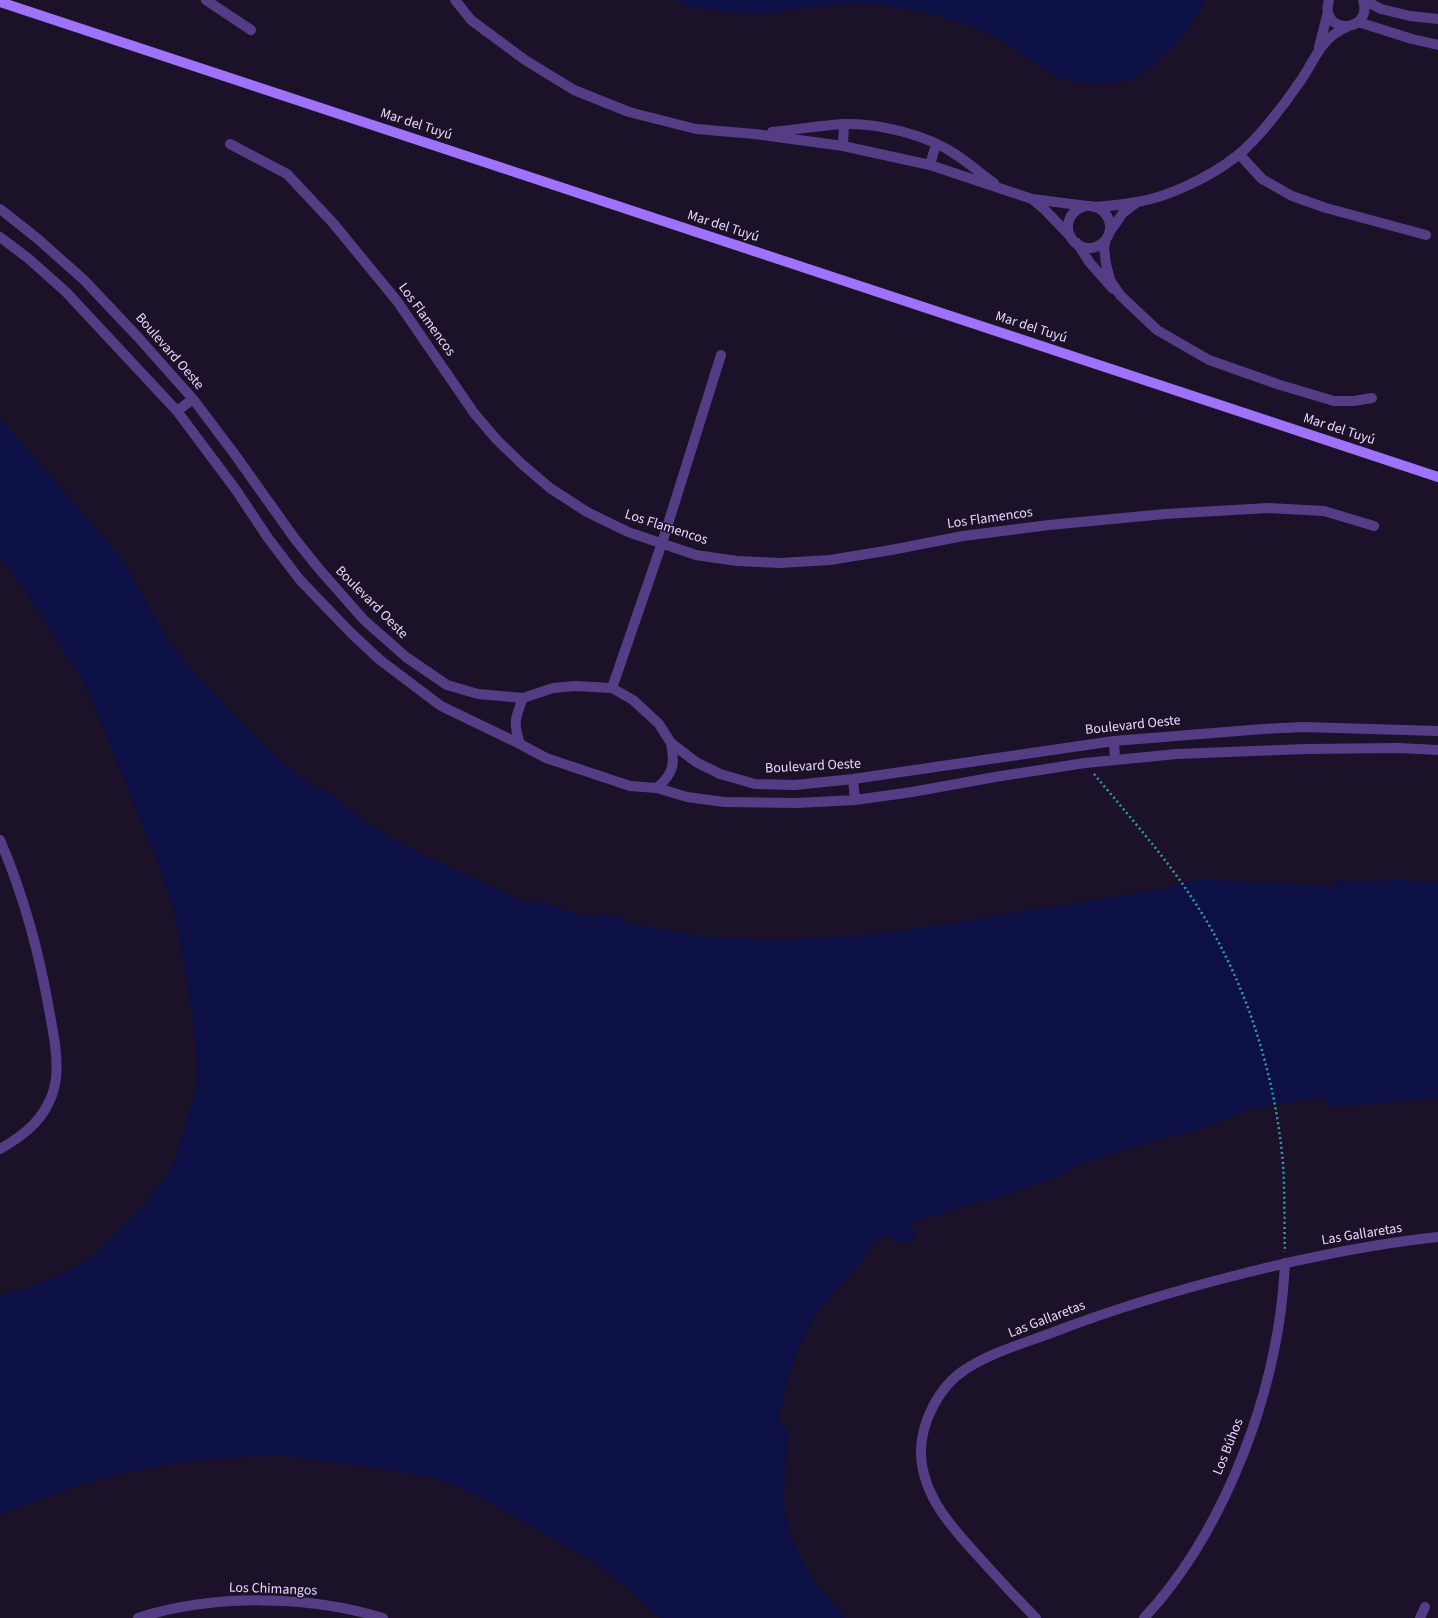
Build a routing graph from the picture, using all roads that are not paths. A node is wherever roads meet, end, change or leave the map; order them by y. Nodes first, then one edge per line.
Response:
1 (206, 0) edge
2 (455, 0) edge
3 (1329, 0) edge
4 (1364, 0) edge
5 (0, 2) edge
6 (1328, 12) junction
7 (1438, 19) edge
8 (1358, 22) junction
9 (1347, 27) junction
10 (251, 30) dead end
11 (1438, 45) edge
12 (1318, 51) junction
13 (844, 124) junction
14 (755, 134) junction
15 (230, 144) dead end
16 (936, 144) junction
17 (843, 146) junction
18 (1239, 154) junction
19 (930, 166) junction
20 (1002, 189) junction
21 (1032, 199) junction
22 (1137, 202) junction
23 (1091, 206) junction
24 (0, 209) edge
25 (1426, 235) dead end
26 (1107, 236) junction
27 (0, 237) edge
28 (1074, 241) junction
29 (1120, 295) junction
30 (721, 355) dead end
31 (1372, 398) dead end
32 (193, 399) junction
33 (177, 411) junction
34 (1438, 477) edge
35 (1374, 526) dead end
36 (662, 543) junction
37 (364, 620) junction
38 (351, 633) junction
39 (612, 688) junction
40 (523, 698) junction
41 (1402, 730) junction
42 (1438, 731) edge
43 (1114, 741) junction
44 (671, 743) junction
45 (520, 744) junction
46 (1398, 748) junction
47 (1438, 750) edge
48 (1115, 760) junction
49 (853, 780) junction
50 (657, 788) junction
51 (854, 800) junction
52 (0, 840) edge
53 (0, 1149) edge
54 (1438, 1237) edge
55 (1285, 1264) junction
56 (1425, 1607) dead end
57 (138, 1618) edge
58 (383, 1618) edge
59 (1036, 1618) edge
60 (1144, 1618) edge
61 (1420, 1618) edge

1 - 10 street
2 - 14 street
3 - 6 street
4 - 7 street
4 - 8 street
5 - 34 street, Mar del Tuyú
6 - 9 street
6 - 12 street
8 - 9 street
8 - 11 street
9 - 12 street
12 - 18 street
13 - 14 street
13 - 16 street
13 - 17 street
14 - 17 street
15 - 36 street, Los Flamencos
16 - 19 street
16 - 20 street
17 - 19 street
18 - 22 street
18 - 25 street
19 - 20 street
20 - 21 street
21 - 23 street
21 - 28 street
22 - 23 street
22 - 26 street
23 - 26 street
23 - 28 street
24 - 32 street, Boulevard Oeste
26 - 28 street
26 - 29 street
27 - 33 street
28 - 29 street
29 - 31 street
30 - 36 street
32 - 33 street
32 - 37 street, Boulevard Oeste
33 - 38 street
35 - 36 street, Los Flamencos
36 - 39 street
37 - 38 street
37 - 40 street, Boulevard Oeste
38 - 45 street
39 - 40 street, Boulevard Oeste
39 - 44 street, Boulevard Oeste
40 - 45 street
41 - 42 street, Boulevard Oeste
41 - 43 street, Boulevard Oeste
41 - 46 street
43 - 48 street
43 - 49 street, Boulevard Oeste
44 - 49 street, Boulevard Oeste
44 - 50 street
45 - 50 street
46 - 47 street
46 - 48 street
48 - 51 street
49 - 51 street
50 - 51 street
52 - 53 street
54 - 55 street, Las Gallaretas
55 - 59 street, Las Gallaretas
55 - 60 street, Los Búhos
56 - 61 street
57 - 58 street, Los Chimangos

